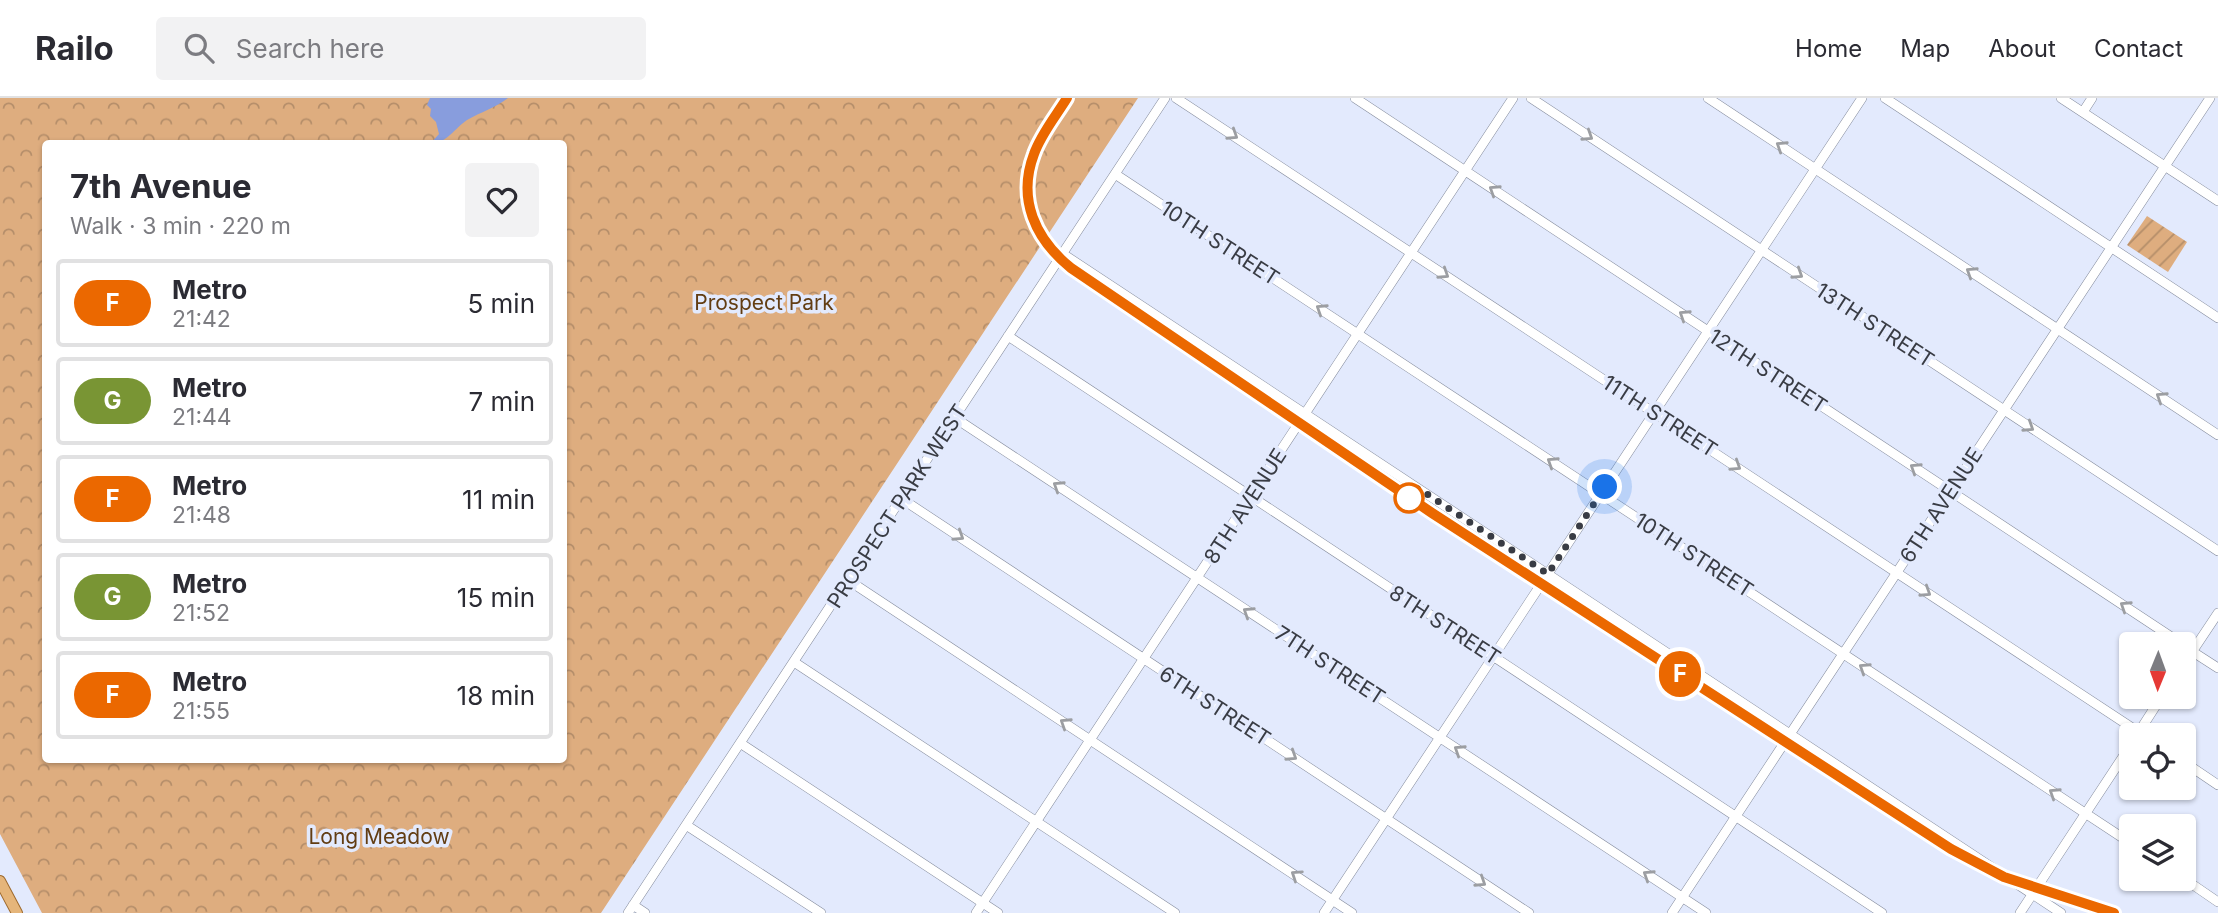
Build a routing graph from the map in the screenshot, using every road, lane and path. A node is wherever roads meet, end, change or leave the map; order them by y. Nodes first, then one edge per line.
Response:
1 (1165, 98) edge
2 (1176, 98) edge
3 (1355, 98) edge
4 (1513, 98) edge
5 (1531, 98) edge
6 (1708, 98) edge
7 (1862, 98) edge
8 (1885, 98) edge
9 (2061, 98) edge
10 (2092, 98) edge
11 (2210, 98) edge
12 (2083, 112) junction
13 (2165, 166) junction
14 (1815, 169) junction
15 (1465, 171) junction
16 (1115, 174) junction
17 (2218, 201) edge
18 (2111, 247) junction
19 (1761, 250) junction
20 (1412, 253) junction
21 (1063, 254) junction
22 (2218, 318) edge
23 (2057, 329) junction
24 (1708, 331) junction
25 (1358, 334) junction
26 (1008, 336) junction
27 (2004, 410) junction
28 (1654, 412) junction
29 (1305, 414) junction
30 (955, 418) junction
31 (2218, 435) edge
32 (1950, 491) junction
33 (1600, 494) junction
34 (1251, 496) junction
35 (902, 499) junction
36 (2218, 551) edge
37 (1897, 572) junction
38 (1548, 574) junction
39 (1197, 578) junction
40 (848, 580) junction
41 (2218, 613) edge
42 (2163, 632) edge
43 (2196, 636) edge
44 (1843, 654) junction
45 (2196, 654) edge
46 (1493, 656) junction
47 (1144, 659) junction
48 (794, 662) junction
49 (2218, 668) edge
50 (2124, 723) edge
51 (1790, 734) junction
52 (1439, 737) junction
53 (1090, 740) junction
54 (740, 743) junction
55 (2119, 763) edge
56 (2196, 770) edge
57 (2218, 785) edge
58 (2085, 814) junction
59 (1736, 817) junction
60 (1386, 819) junction
61 (1036, 821) junction
62 (686, 825) junction
63 (2119, 836) edge
64 (0, 881) edge
65 (2196, 887) edge
66 (2032, 894) junction
67 (1682, 898) junction
68 (1332, 900) junction
69 (2218, 902) edge
70 (983, 903) junction
71 (630, 909) edge
72 (17, 913) edge
73 (645, 913) edge
74 (821, 913) edge
75 (976, 913) edge
76 (998, 913) edge
77 (1175, 913) edge
78 (1324, 913) edge
79 (1352, 913) edge
80 (1529, 913) edge
81 (1672, 913) edge
82 (1706, 913) edge
83 (1882, 913) edge
84 (2020, 913) edge
85 (2061, 913) edge

1 - 16 street, PROSPECT PARK WEST
2 -> 20 street, 11TH STREET
3 - 15 street, 12TH STREET
4 - 15 street, 8TH AVENUE
5 -> 19 street, 13TH STREET
14 -> 6 street
7 - 14 street
8 - 18 street
9 - 12 street
10 - 12 street
11 - 13 street, 6TH AVENUE
12 - 13 street
13 - 17 street
13 - 18 street, 6TH AVENUE
14 - 19 street
23 -> 14 street
15 - 20 street, 8TH AVENUE
24 -> 15 street, 12TH STREET
16 - 21 street, PROSPECT PARK WEST
25 -> 16 street, 10TH STREET
18 - 22 street
18 - 23 street, 6TH AVENUE
19 - 24 street
19 -> 27 street, 13TH STREET
20 - 25 street, 8TH AVENUE
20 -> 28 street, 11TH STREET
21 - 26 street, PROSPECT PARK WEST
21 - 29 street
23 - 27 street, 6TH AVENUE
31 -> 23 street
24 - 28 street
32 -> 24 street, 12TH STREET
25 - 29 street, 8TH AVENUE
33 -> 25 street, 10TH STREET
26 - 30 street, PROSPECT PARK WEST
26 - 34 street, 8TH STREET
27 - 32 street, 6TH AVENUE
27 -> 36 street, 13TH STREET
28 - 33 street
28 -> 37 street, 11TH STREET
29 - 34 street, 8TH AVENUE
29 - 38 street
30 - 35 street, PROSPECT PARK WEST
39 -> 30 street, 7TH STREET
32 - 37 street, 6TH AVENUE
42 -> 32 street, 12TH STREET
33 - 38 street
33 - 44 street, 10TH STREET
34 - 39 street, 8TH AVENUE
34 - 46 street, 8TH STREET
35 - 40 street, PROSPECT PARK WEST
35 -> 47 street, 6TH STREET
37 - 44 street, 6TH AVENUE
37 -> 50 street, 11TH STREET
38 - 46 street
38 - 51 street
39 - 47 street, 8TH AVENUE
52 -> 39 street, 7TH STREET
40 - 48 street, PROSPECT PARK WEST
53 -> 40 street
41 - 43 street
44 - 51 street, 6TH AVENUE
58 -> 44 street, 10TH STREET
45 - 49 street, 12TH STREET
46 - 52 street
46 - 59 street, 8TH STREET
47 - 53 street, 8TH AVENUE
47 -> 60 street, 6TH STREET
48 - 54 street, PROSPECT PARK WEST
48 - 61 street
51 - 59 street, 6TH AVENUE
51 - 66 street
52 - 60 street
67 -> 52 street, 7TH STREET
53 - 61 street, 8TH AVENUE
68 -> 53 street
54 - 62 street, PROSPECT PARK WEST
54 - 70 street
55 - 58 street
56 - 57 street
58 - 63 street, 10TH STREET
58 - 66 street
59 - 67 street, 6TH AVENUE
59 - 83 street, 8TH STREET
60 - 68 street
60 -> 80 street, 6TH STREET
61 - 70 street, 8TH AVENUE
61 - 77 street
62 - 71 street, PROSPECT PARK WEST
62 - 74 street
64 - 72 main road
65 - 69 street
66 - 84 street
66 - 85 street
67 - 81 street, 6TH AVENUE
67 - 82 street, 7TH STREET
68 - 78 street
68 - 79 street
70 - 75 street, 8TH AVENUE
70 - 76 street
71 - 73 street

